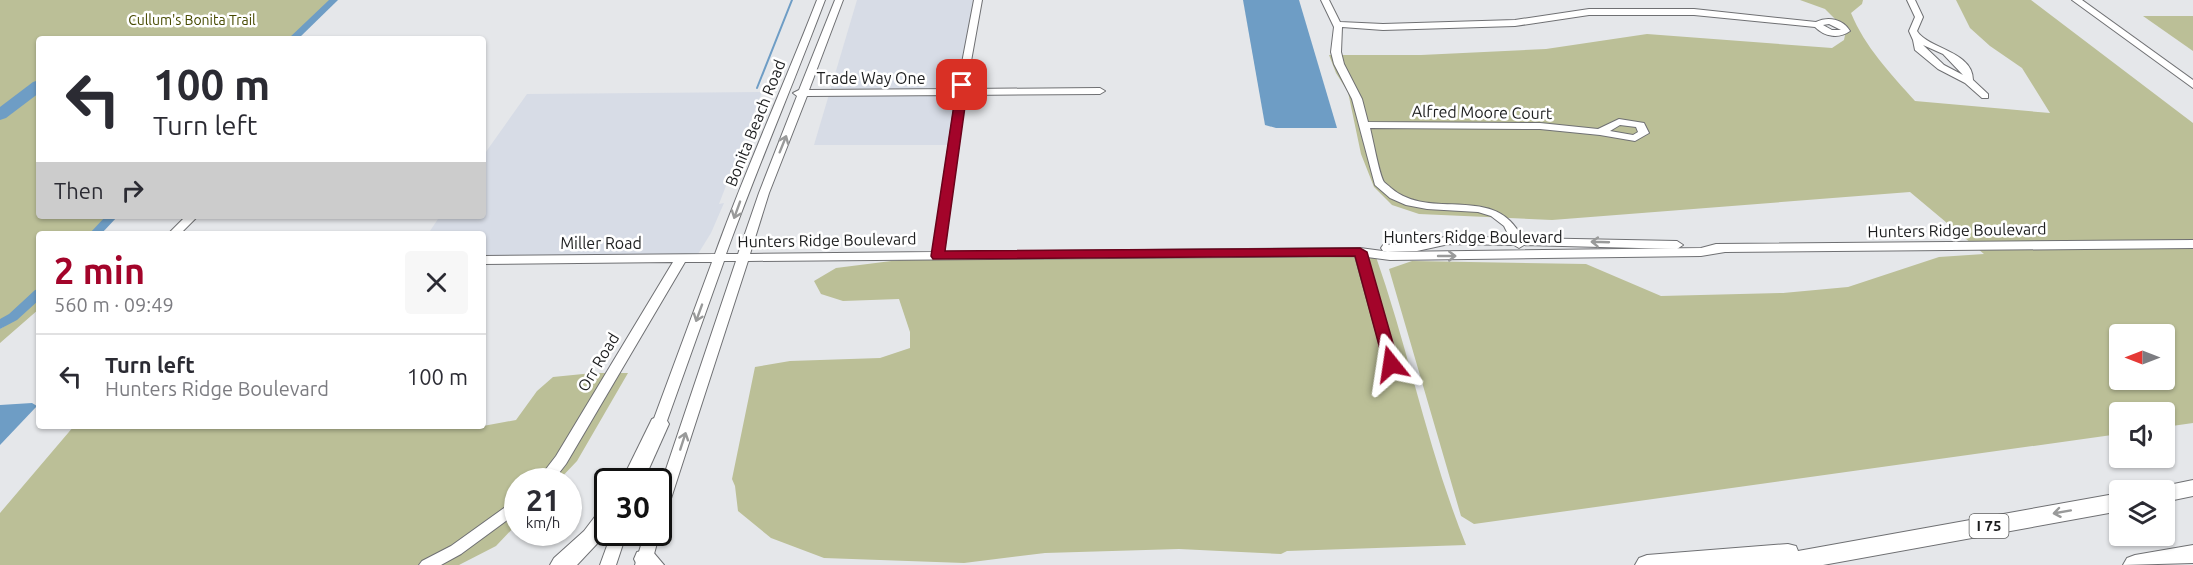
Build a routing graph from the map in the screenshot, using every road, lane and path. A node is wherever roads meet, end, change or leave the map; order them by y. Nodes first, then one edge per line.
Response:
1 (821, 0) edge
2 (839, 0) edge
3 (978, 0) edge
4 (1325, 0) edge
5 (1911, 0) edge
6 (2076, 0) edge
7 (1337, 24) junction
8 (1818, 25) dead end
9 (1918, 40) junction
10 (1968, 81) junction
11 (2193, 85) edge
12 (1100, 88) dead end
13 (787, 89) junction
14 (805, 89) junction
15 (962, 89) junction
16 (1985, 96) dead end
17 (1363, 125) junction
18 (1600, 132) dead end
19 (189, 219) edge
20 (177, 231) edge
21 (1516, 240) junction
22 (2193, 244) edge
23 (1721, 249) junction
24 (1364, 252) junction
25 (1523, 255) junction
26 (938, 256) junction
27 (719, 258) junction
28 (741, 258) junction
29 (681, 259) junction
30 (486, 260) edge
31 (1391, 364) dead end
32 (659, 424) junction
33 (554, 468) edge
34 (639, 468) edge
35 (643, 468) edge
36 (672, 473) edge
37 (2193, 488) edge
38 (2175, 492) edge
39 (2109, 504) edge
40 (504, 514) edge
41 (594, 534) edge
42 (615, 546) edge
43 (651, 546) edge
44 (1858, 550) junction
45 (2193, 554) edge
46 (647, 563) edge
47 (427, 565) edge
48 (562, 565) edge
49 (608, 565) edge
50 (1647, 565) edge
51 (1771, 565) edge
52 (2135, 565) edge

1 - 13 street, Bonita Beach Road
2 - 14 street, Bonita Beach Road
3 - 15 street
4 - 7 street
5 - 9 street
6 - 11 street
7 - 8 street
7 - 17 street
9 - 10 street
9 - 10 street
10 - 16 street
12 - 15 street, Trade Way One
13 - 14 street, Trade Way One
13 -> 27 street, Bonita Beach Road
14 - 15 street, Trade Way One
28 -> 14 street, Bonita Beach Road
15 - 26 street
17 - 18 street, Alfred Moore Court
17 - 21 street
19 - 20 street
23 -> 21 street, Hunters Ridge Boulevard
21 - 24 street, Hunters Ridge Boulevard
21 - 25 street
22 - 23 street, Hunters Ridge Boulevard
23 - 25 street, Hunters Ridge Boulevard
24 -> 25 street, Hunters Ridge Boulevard
24 - 26 street, Hunters Ridge Boulevard
24 - 31 street
26 - 28 street, Hunters Ridge Boulevard
27 - 28 street, Hunters Ridge Boulevard
27 - 29 street, Miller Road
27 -> 32 street, Bonita Beach Road
36 -> 28 street, Bonita Beach Road
29 - 30 street, Miller Road
29 - 33 street, Orr Road
32 - 34 highway
32 - 35 street, Bonita Beach Road
37 - 38 highway
39 -> 44 highway, I 75
40 - 47 street
41 - 48 highway
42 - 49 street
43 - 46 street
44 - 50 highway
44 - 51 highway, I 75
45 - 52 highway

